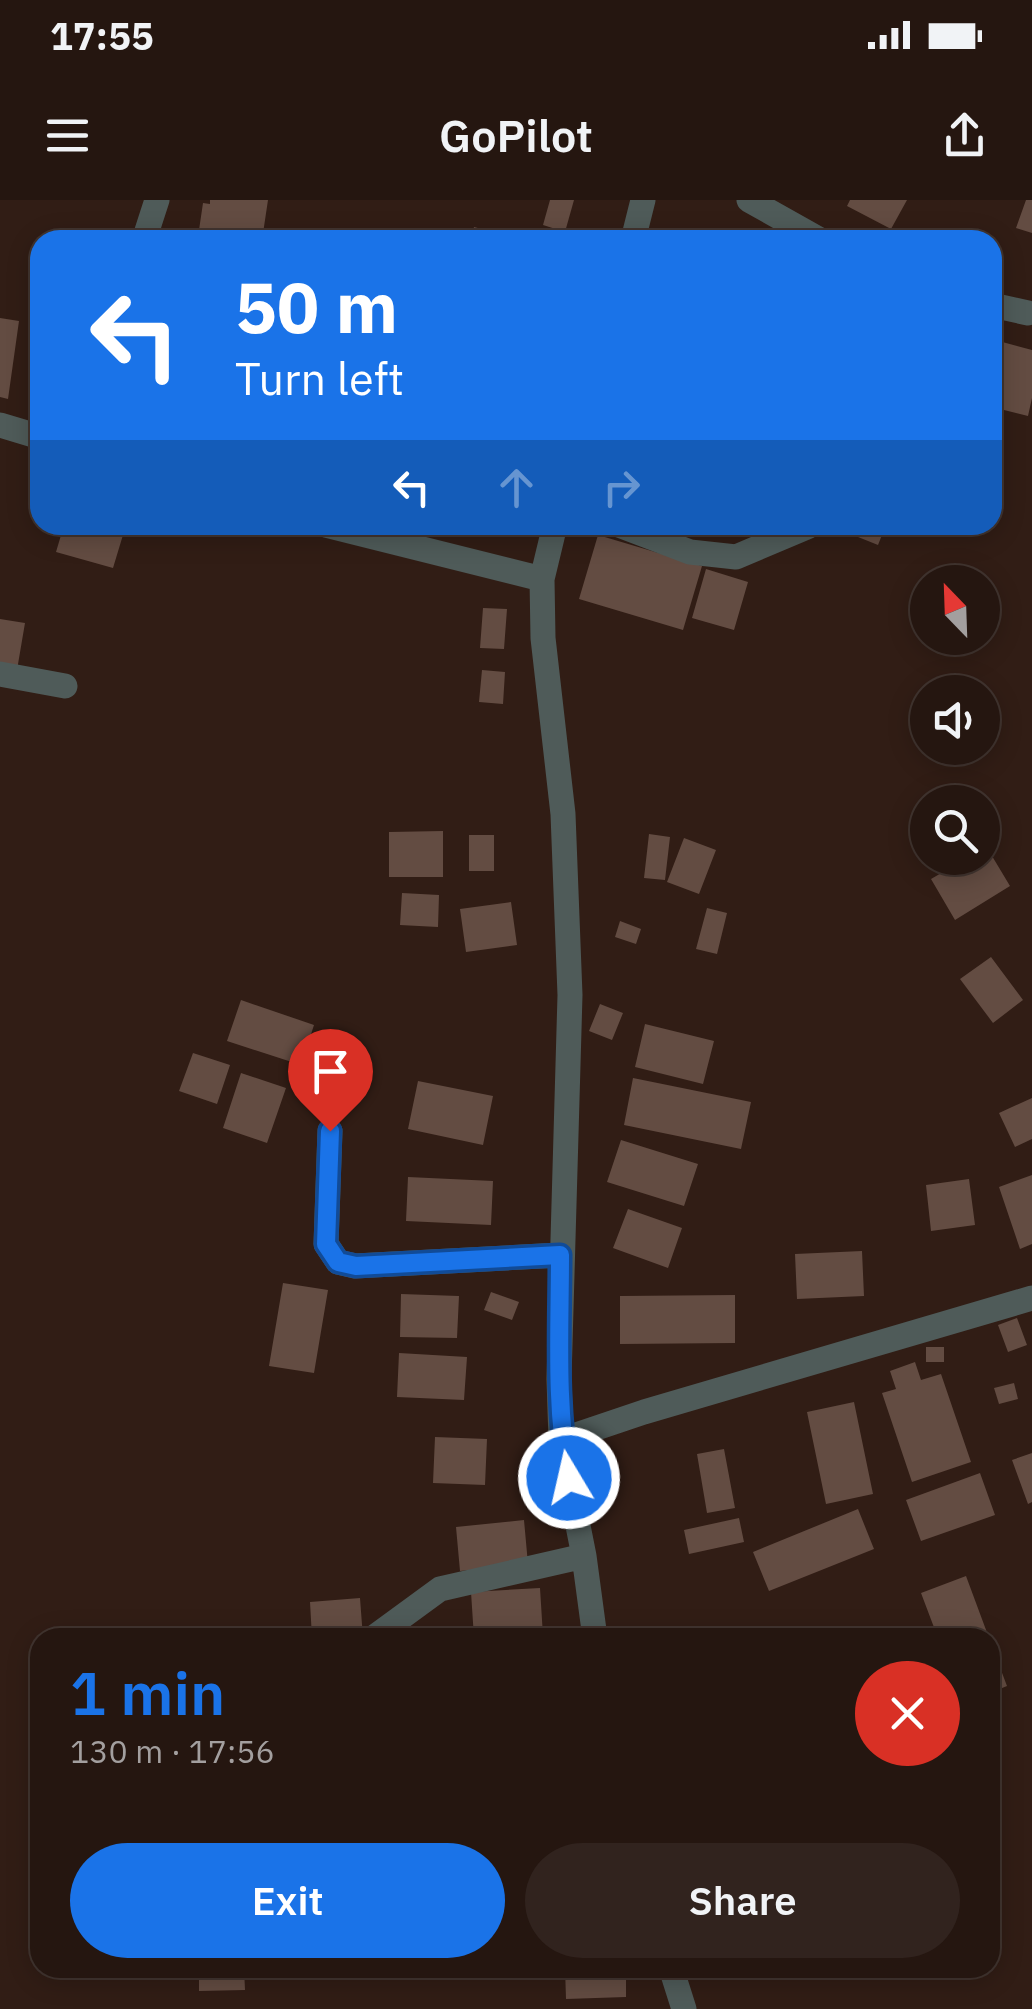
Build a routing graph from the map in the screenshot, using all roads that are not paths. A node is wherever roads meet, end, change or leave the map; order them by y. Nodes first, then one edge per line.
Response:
1 (157, 200) edge
2 (644, 200) edge
3 (749, 200) edge
4 (147, 230) edge
5 (635, 230) edge
6 (802, 230) edge
7 (1002, 307) edge
8 (1028, 313) dead end
9 (0, 426) edge
10 (30, 434) edge
11 (365, 535) edge
12 (553, 535) edge
13 (646, 535) edge
14 (790, 535) edge
15 (542, 580) junction
16 (0, 674) edge
17 (65, 686) dead end
18 (330, 1131) dead end
19 (560, 1255) junction
20 (1032, 1298) edge
21 (562, 1440) junction
22 (584, 1556) junction
23 (387, 1628) edge
24 (594, 1628) edge
25 (674, 1978) edge
26 (684, 2009) edge

1 - 4 street
2 - 5 street
3 - 6 street
7 - 8 street
9 - 10 street
11 - 15 street
12 - 15 street
13 - 14 street
15 - 19 street
16 - 17 street
18 - 19 street
19 - 21 street
20 - 21 street
21 - 22 street
22 - 23 street
22 - 24 street
25 - 26 street

